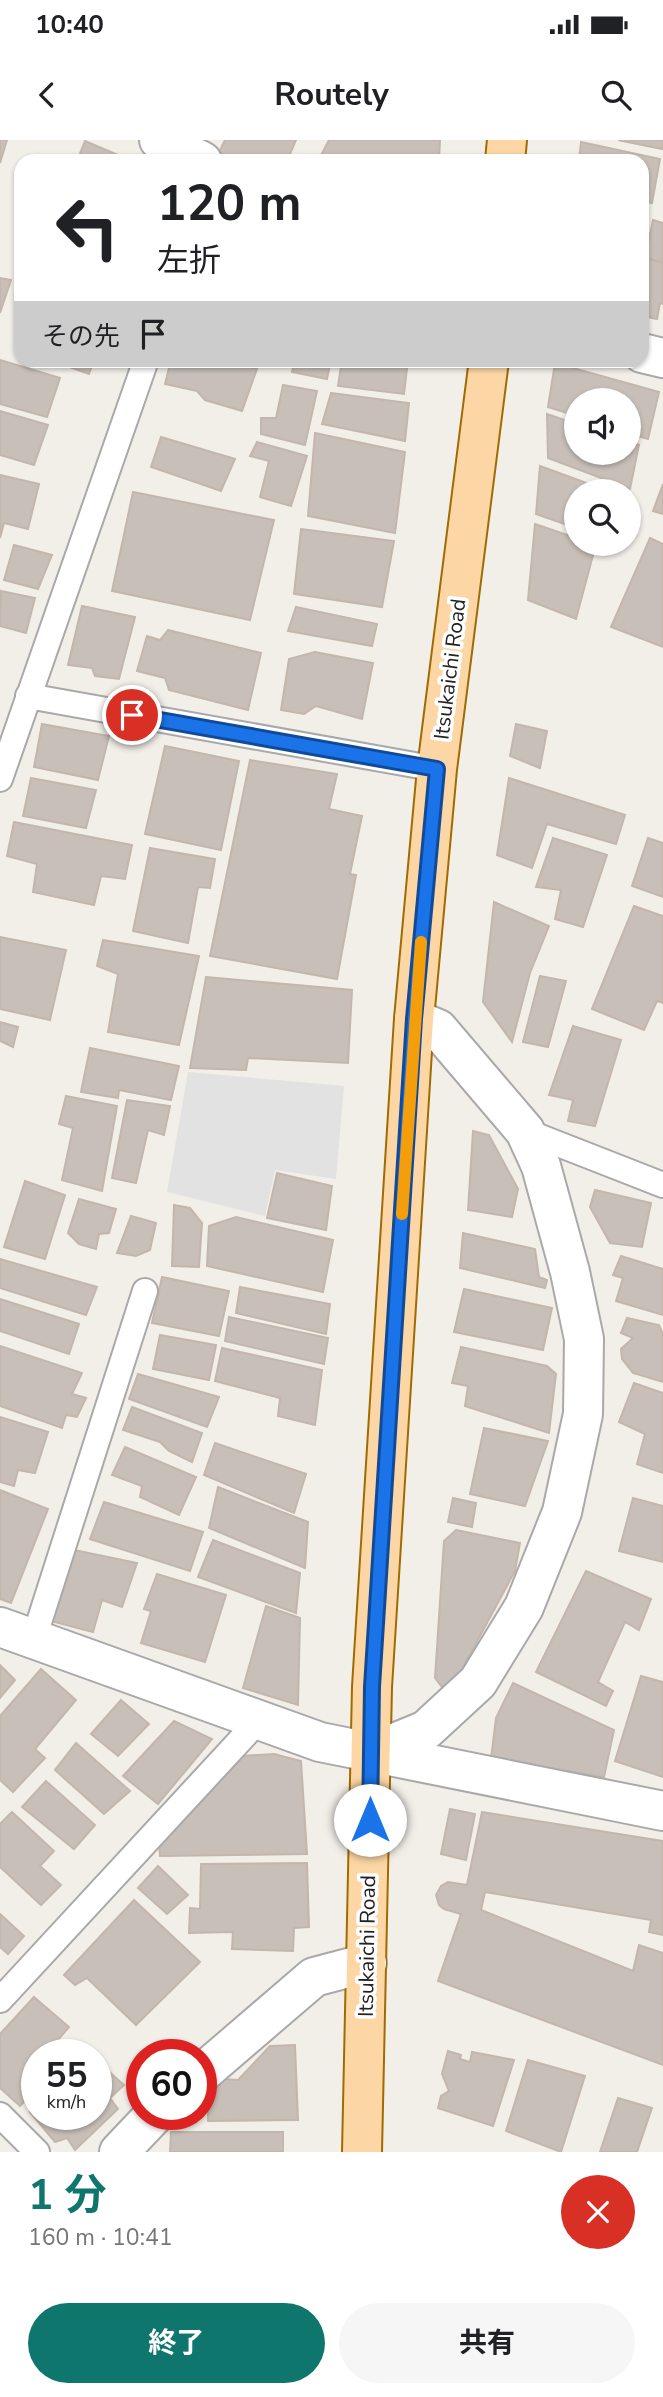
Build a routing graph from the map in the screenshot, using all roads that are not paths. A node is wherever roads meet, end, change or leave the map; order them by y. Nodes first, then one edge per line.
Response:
1 (159, 140) edge
2 (187, 154) edge
3 (143, 368) edge
4 (488, 368) edge
5 (28, 696) junction
6 (437, 769) junction
7 (0, 779) edge
8 (414, 1019) junction
9 (525, 1130) junction
10 (663, 1185) edge
11 (145, 1291) dead end
12 (17, 1633) edge
13 (259, 1720) junction
14 (370, 1753) junction
15 (663, 1811) edge
16 (367, 1963) junction
17 (0, 2000) edge
18 (217, 2060) edge
19 (0, 2115) edge
20 (140, 2130) edge
21 (37, 2152) edge
22 (119, 2152) edge
23 (362, 2152) edge

1 - 2 street
3 - 5 lane
4 - 6 main road, Itsukaichi Road
5 - 6 lane
5 - 7 lane
6 - 8 main road, Itsukaichi Road
8 - 9 street
8 - 14 main road, Itsukaichi Road
9 - 10 lane
9 - 14 street
11 - 12 lane
12 - 13 street
13 - 14 street
13 - 17 lane
14 - 15 street
14 - 16 main road, Itsukaichi Road
16 - 18 street
16 - 23 main road, Itsukaichi Road
19 - 21 lane
20 - 22 street

